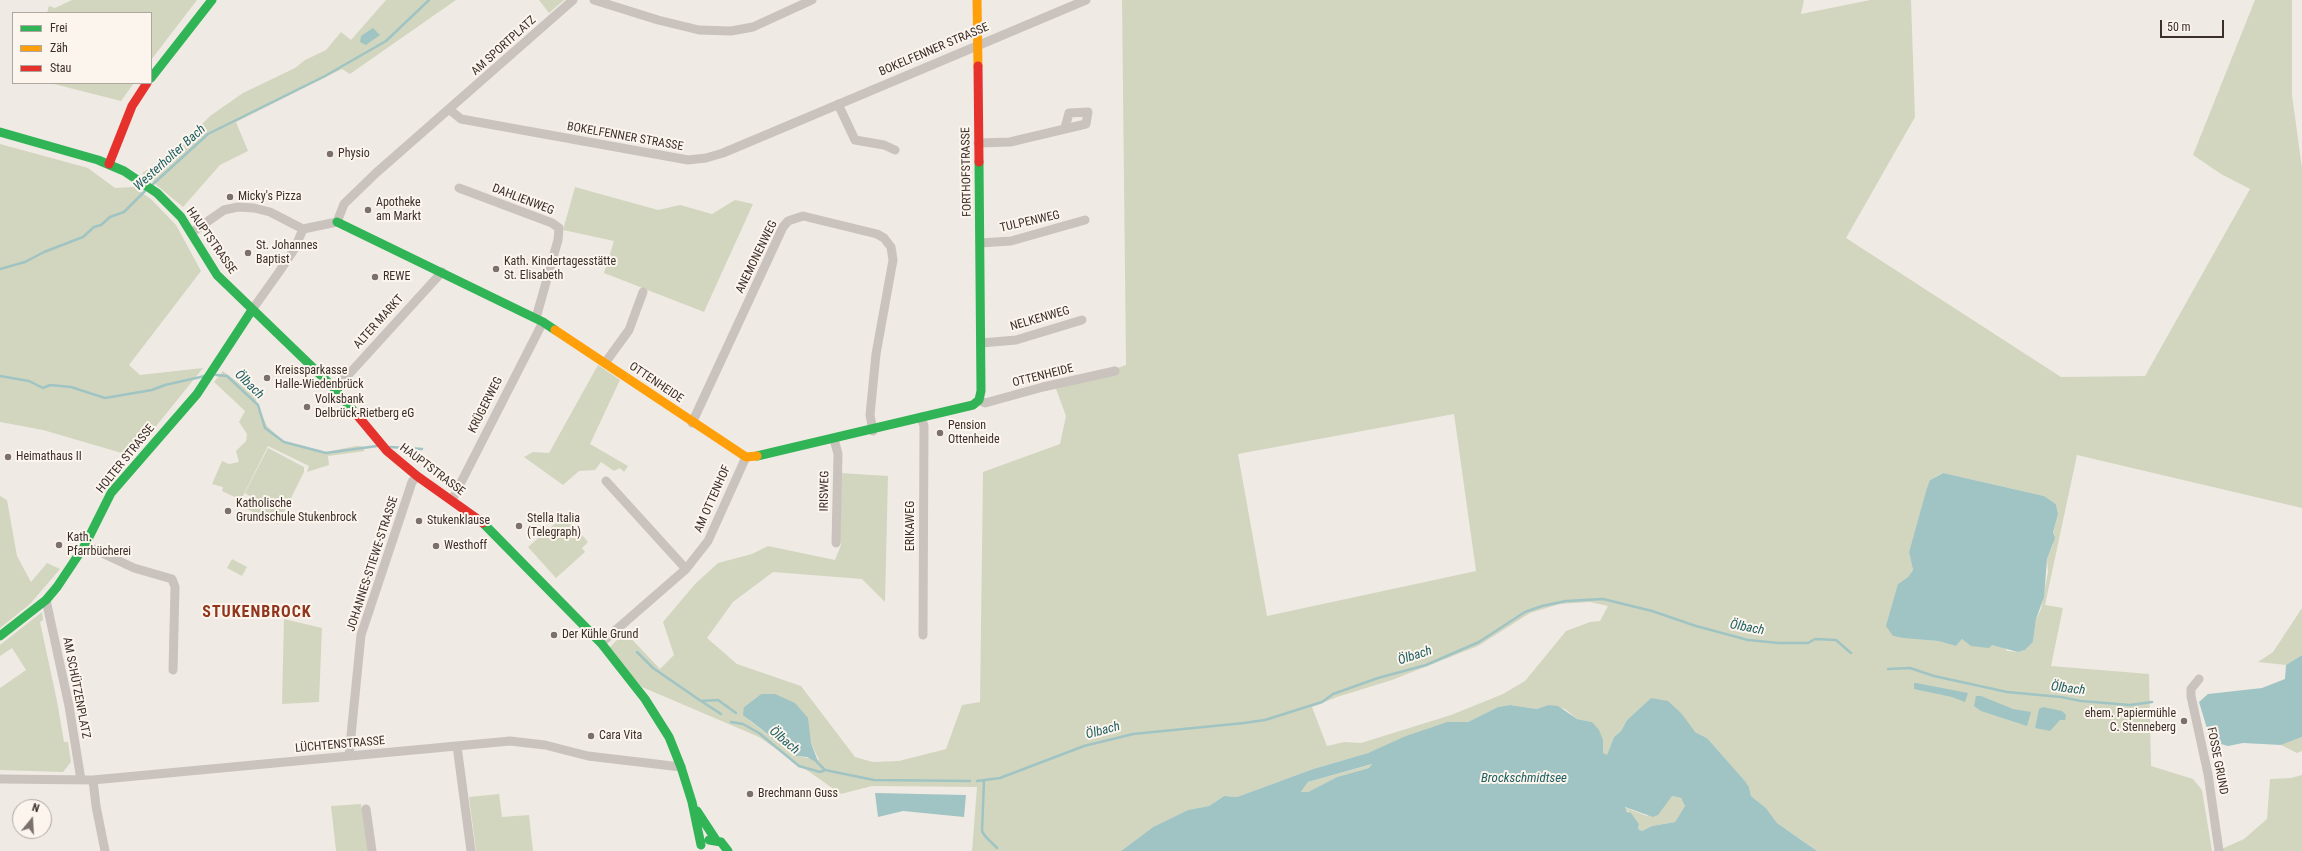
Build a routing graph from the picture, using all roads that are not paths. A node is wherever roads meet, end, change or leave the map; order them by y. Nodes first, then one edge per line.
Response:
1 (212, 0) edge
2 (573, 0) edge
3 (594, 0) edge
4 (977, 0) edge
5 (1086, 0) edge
6 (807, 1) edge
7 (977, 45) junction
8 (152, 77) edge
9 (146, 84) edge
10 (838, 104) junction
11 (450, 110) junction
12 (1065, 128) dead end
13 (0, 132) edge
14 (978, 143) junction
15 (895, 150) dead end
16 (109, 164) junction
17 (459, 188) dead end
18 (1085, 220) dead end
19 (337, 222) junction
20 (303, 229) junction
21 (191, 233) junction
22 (980, 243) junction
23 (442, 272) junction
24 (643, 292) dead end
25 (252, 310) junction
26 (539, 320) junction
27 (1082, 320) dead end
28 (981, 343) junction
29 (605, 363) junction
30 (1114, 371) dead end
31 (333, 387) junction
32 (978, 400) junction
33 (921, 417) junction
34 (692, 423) junction
35 (873, 431) junction
36 (834, 440) junction
37 (746, 458) junction
38 (417, 476) junction
39 (606, 481) dead end
40 (452, 500) junction
41 (836, 543) dead end
42 (85, 545) junction
43 (686, 569) junction
44 (46, 600) junction
45 (923, 635) dead end
46 (0, 636) edge
47 (601, 643) junction
48 (172, 670) dead end
49 (2199, 679) dead end
50 (457, 746) junction
51 (348, 756) junction
52 (681, 767) junction
53 (0, 779) edge
54 (80, 780) junction
55 (93, 780) junction
56 (692, 802) junction
57 (366, 809) dead end
58 (716, 840) junction
59 (699, 848) edge
60 (105, 851) edge
61 (372, 851) edge
62 (471, 851) edge
63 (728, 851) edge
64 (2219, 851) edge

1 - 8 street
2 - 11 street, AM SPORTPLATZ
3 - 6 street
4 - 7 street, FORTHOFSTRASSE
5 - 7 street, BOKELFENNER STRASSE
7 - 10 street, BOKELFENNER STRASSE
7 - 14 street, FORTHOFSTRASSE
9 - 16 street
10 - 11 street, BOKELFENNER STRASSE
10 - 15 street
11 - 19 street
12 - 14 street
13 - 16 street, HAUPTSTRASSE
14 - 22 street, FORTHOFSTRASSE
16 - 21 street, HAUPTSTRASSE
17 - 26 street, DAHLIENWEG
18 - 22 street, TULPENWEG
19 - 20 street
19 - 23 street, OTTENHEIDE
20 - 21 street
20 - 25 street
21 - 25 street, HAUPTSTRASSE
22 - 28 street, FORTHOFSTRASSE
23 - 26 street, OTTENHEIDE
23 - 31 street, ALTER MARKT
24 - 29 street
25 - 31 street, HAUPTSTRASSE
25 - 42 street, HOLTER STRASSE
26 - 29 street, OTTENHEIDE
26 - 40 street, KRÜGERWEG
27 - 28 street, NELKENWEG
28 - 32 street
29 - 34 street, OTTENHEIDE
30 - 32 street, OTTENHEIDE
31 - 38 street, HAUPTSTRASSE
32 - 33 street, OTTENHEIDE
33 - 35 street, OTTENHEIDE
33 - 45 street, ERIKAWEG
34 - 35 street, ANEMONENWEG
34 - 37 street, OTTENHEIDE
35 - 36 street, OTTENHEIDE
36 - 37 street, OTTENHEIDE
36 - 41 street, IRISWEG
37 - 43 street, AM OTTENHOF
38 - 40 street, HAUPTSTRASSE
38 - 51 street, JOHANNES-STIEWE-STRASSE
39 - 43 street
40 - 47 street, HAUPTSTRASSE
42 - 44 street, HOLTER STRASSE
42 - 48 street
43 - 47 street, AM OTTENHOF
44 - 46 street, HOLTER STRASSE
44 - 54 street, AM SCHÜTZENPLATZ
47 - 52 street, HAUPTSTRASSE
49 - 64 street, FOSSE GRUND
50 - 51 street, LÜCHTENSTRASSE
50 - 52 street, LÜCHTENSTRASSE
50 - 62 street
51 - 55 street, LÜCHTENSTRASSE
52 - 56 street, HAUPTSTRASSE
53 - 54 street, LÜCHTENSTRASSE
54 - 55 street, LÜCHTENSTRASSE
55 - 60 street
56 - 58 street, HAUPTSTRASSE
56 - 59 street, HAUPTSTRASSE
57 - 61 street
58 - 59 street
58 - 63 street, HAUPTSTRASSE

